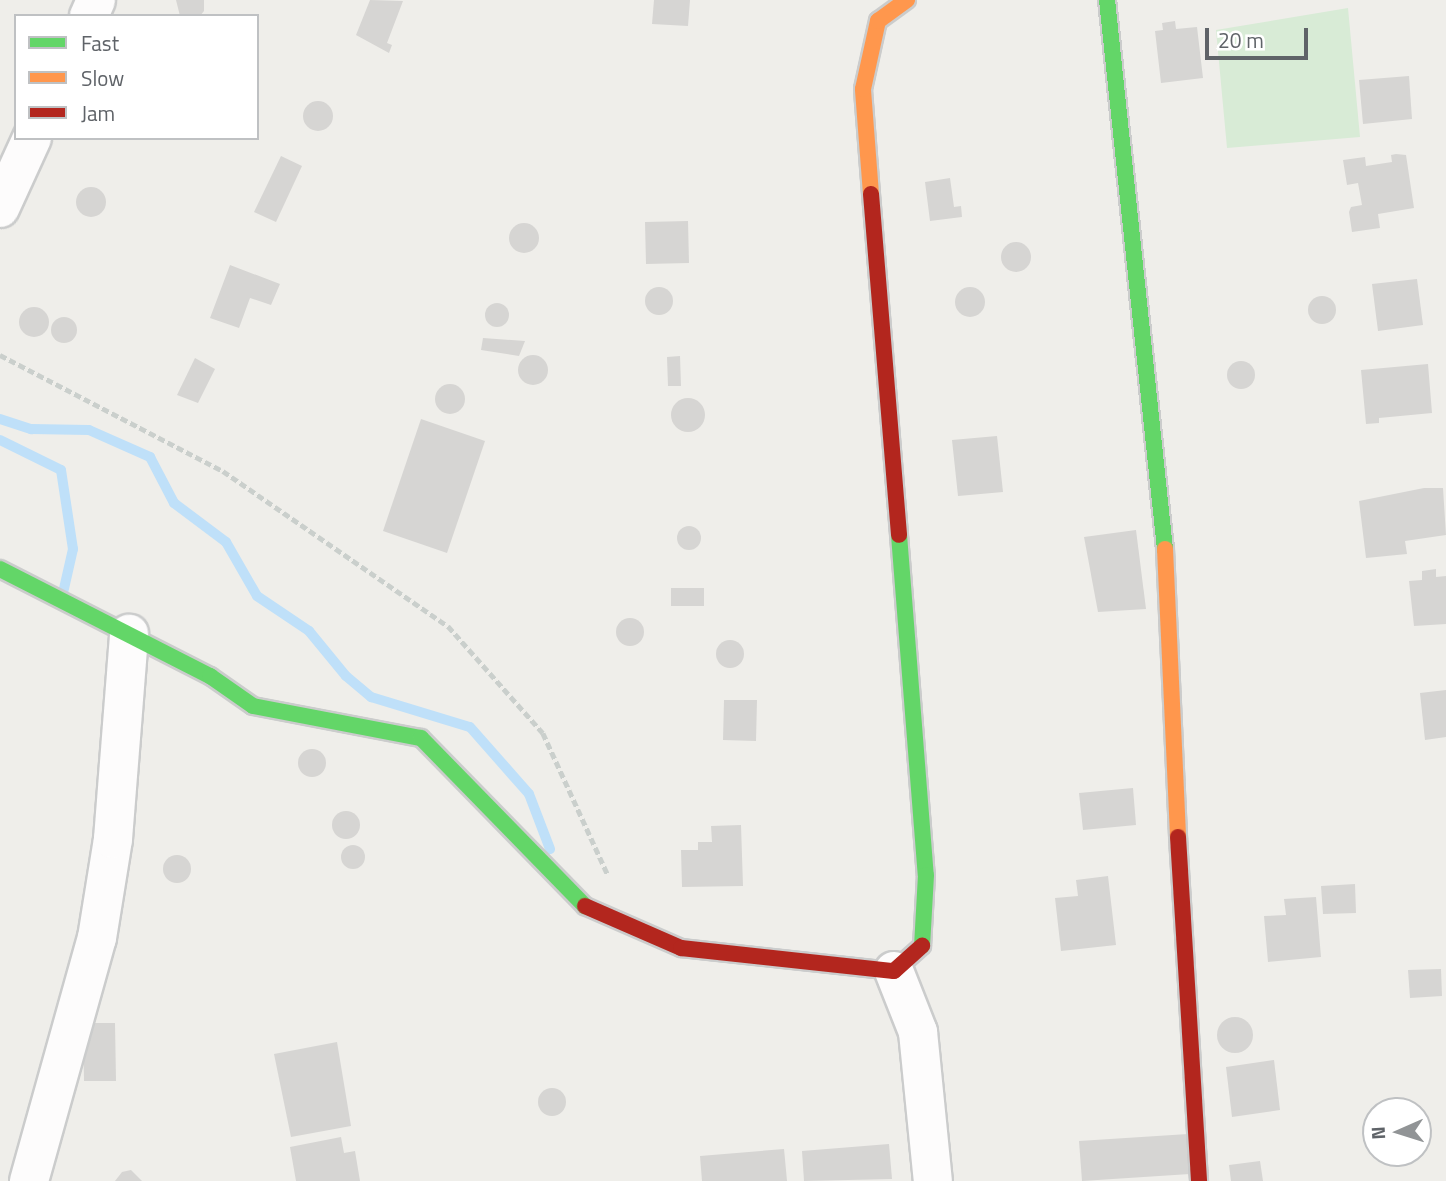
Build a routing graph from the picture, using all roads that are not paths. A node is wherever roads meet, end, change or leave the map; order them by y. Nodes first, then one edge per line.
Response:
1 (907, 0) edge
2 (1107, 0) edge
3 (31, 140) edge
4 (0, 208) edge
5 (0, 569) edge
6 (129, 634) junction
7 (894, 971) junction
8 (29, 1181) edge
9 (933, 1181) edge
10 (1199, 1181) edge

1 - 7 street
2 - 10 street
3 - 4 street
5 - 6 street
6 - 7 street
6 - 8 street
7 - 9 street

